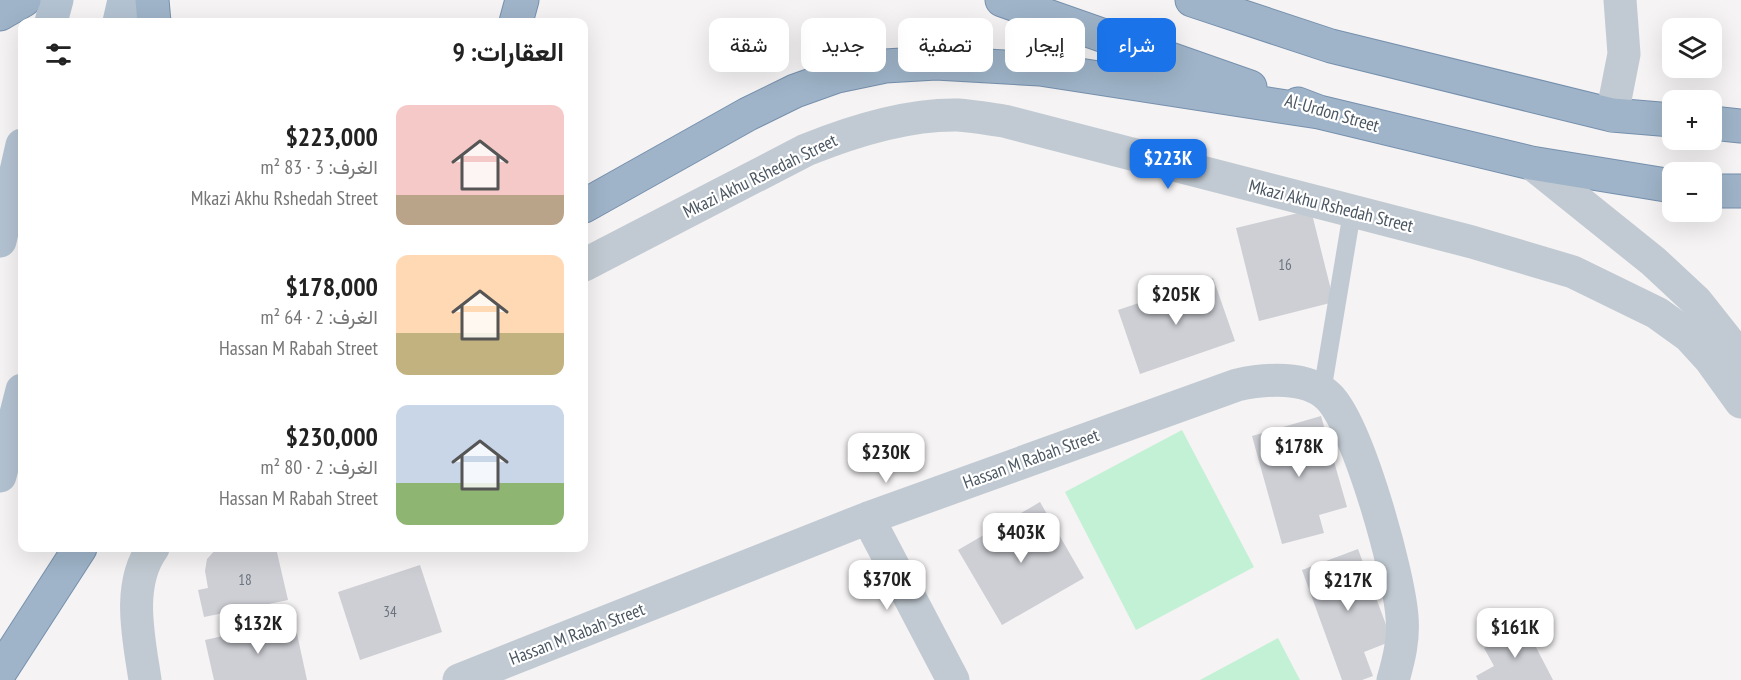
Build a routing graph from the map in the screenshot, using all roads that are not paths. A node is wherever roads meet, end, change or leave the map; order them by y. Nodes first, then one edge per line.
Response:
1 (24, 0) edge
2 (57, 0) edge
3 (124, 0) edge
4 (152, 0) edge
5 (522, 0) edge
6 (1002, 0) edge
7 (1192, 0) edge
8 (1261, 0) edge
9 (1620, 0) edge
10 (0, 14) edge
11 (52, 18) edge
12 (119, 18) edge
13 (154, 18) edge
14 (517, 18) edge
15 (1331, 46) junction
16 (1319, 112) junction
17 (1612, 115) junction
18 (1662, 119) edge
19 (1722, 124) edge
20 (1741, 126) edge
21 (18, 162) edge
22 (1531, 163) junction
23 (1662, 184) edge
24 (1722, 191) edge
25 (1741, 191) edge
26 (588, 204) edge
27 (1352, 212) junction
28 (0, 241) edge
29 (588, 263) edge
30 (1741, 358) edge
31 (1322, 392) junction
32 (1741, 402) edge
33 (18, 406) edge
34 (0, 476) edge
35 (868, 518) junction
36 (77, 552) edge
37 (152, 552) edge
38 (0, 672) edge
39 (145, 680) edge
40 (459, 680) edge
41 (953, 680) edge
42 (1393, 680) edge

1 - 10 highway
2 - 11 main road
3 - 12 main road
4 - 13 highway
5 - 14 highway
6 - 16 highway, Al-Urdon Street
7 - 15 highway
8 - 15 highway
9 - 17 street
15 - 17 highway
16 - 22 highway, Al-Urdon Street
16 - 26 highway
17 - 18 highway
19 - 20 highway
21 - 28 main road
22 - 23 highway, Al-Urdon Street
22 - 30 street
24 - 25 highway
27 - 29 street, Mkazi Akhu Rshedah Street
27 - 31 lane
27 - 32 street, Mkazi Akhu Rshedah Street
31 - 35 street, Hassan M Rabah Street
31 - 42 street
33 - 34 main road
35 - 40 street, Hassan M Rabah Street
35 - 41 street
36 - 38 highway
37 - 39 street

